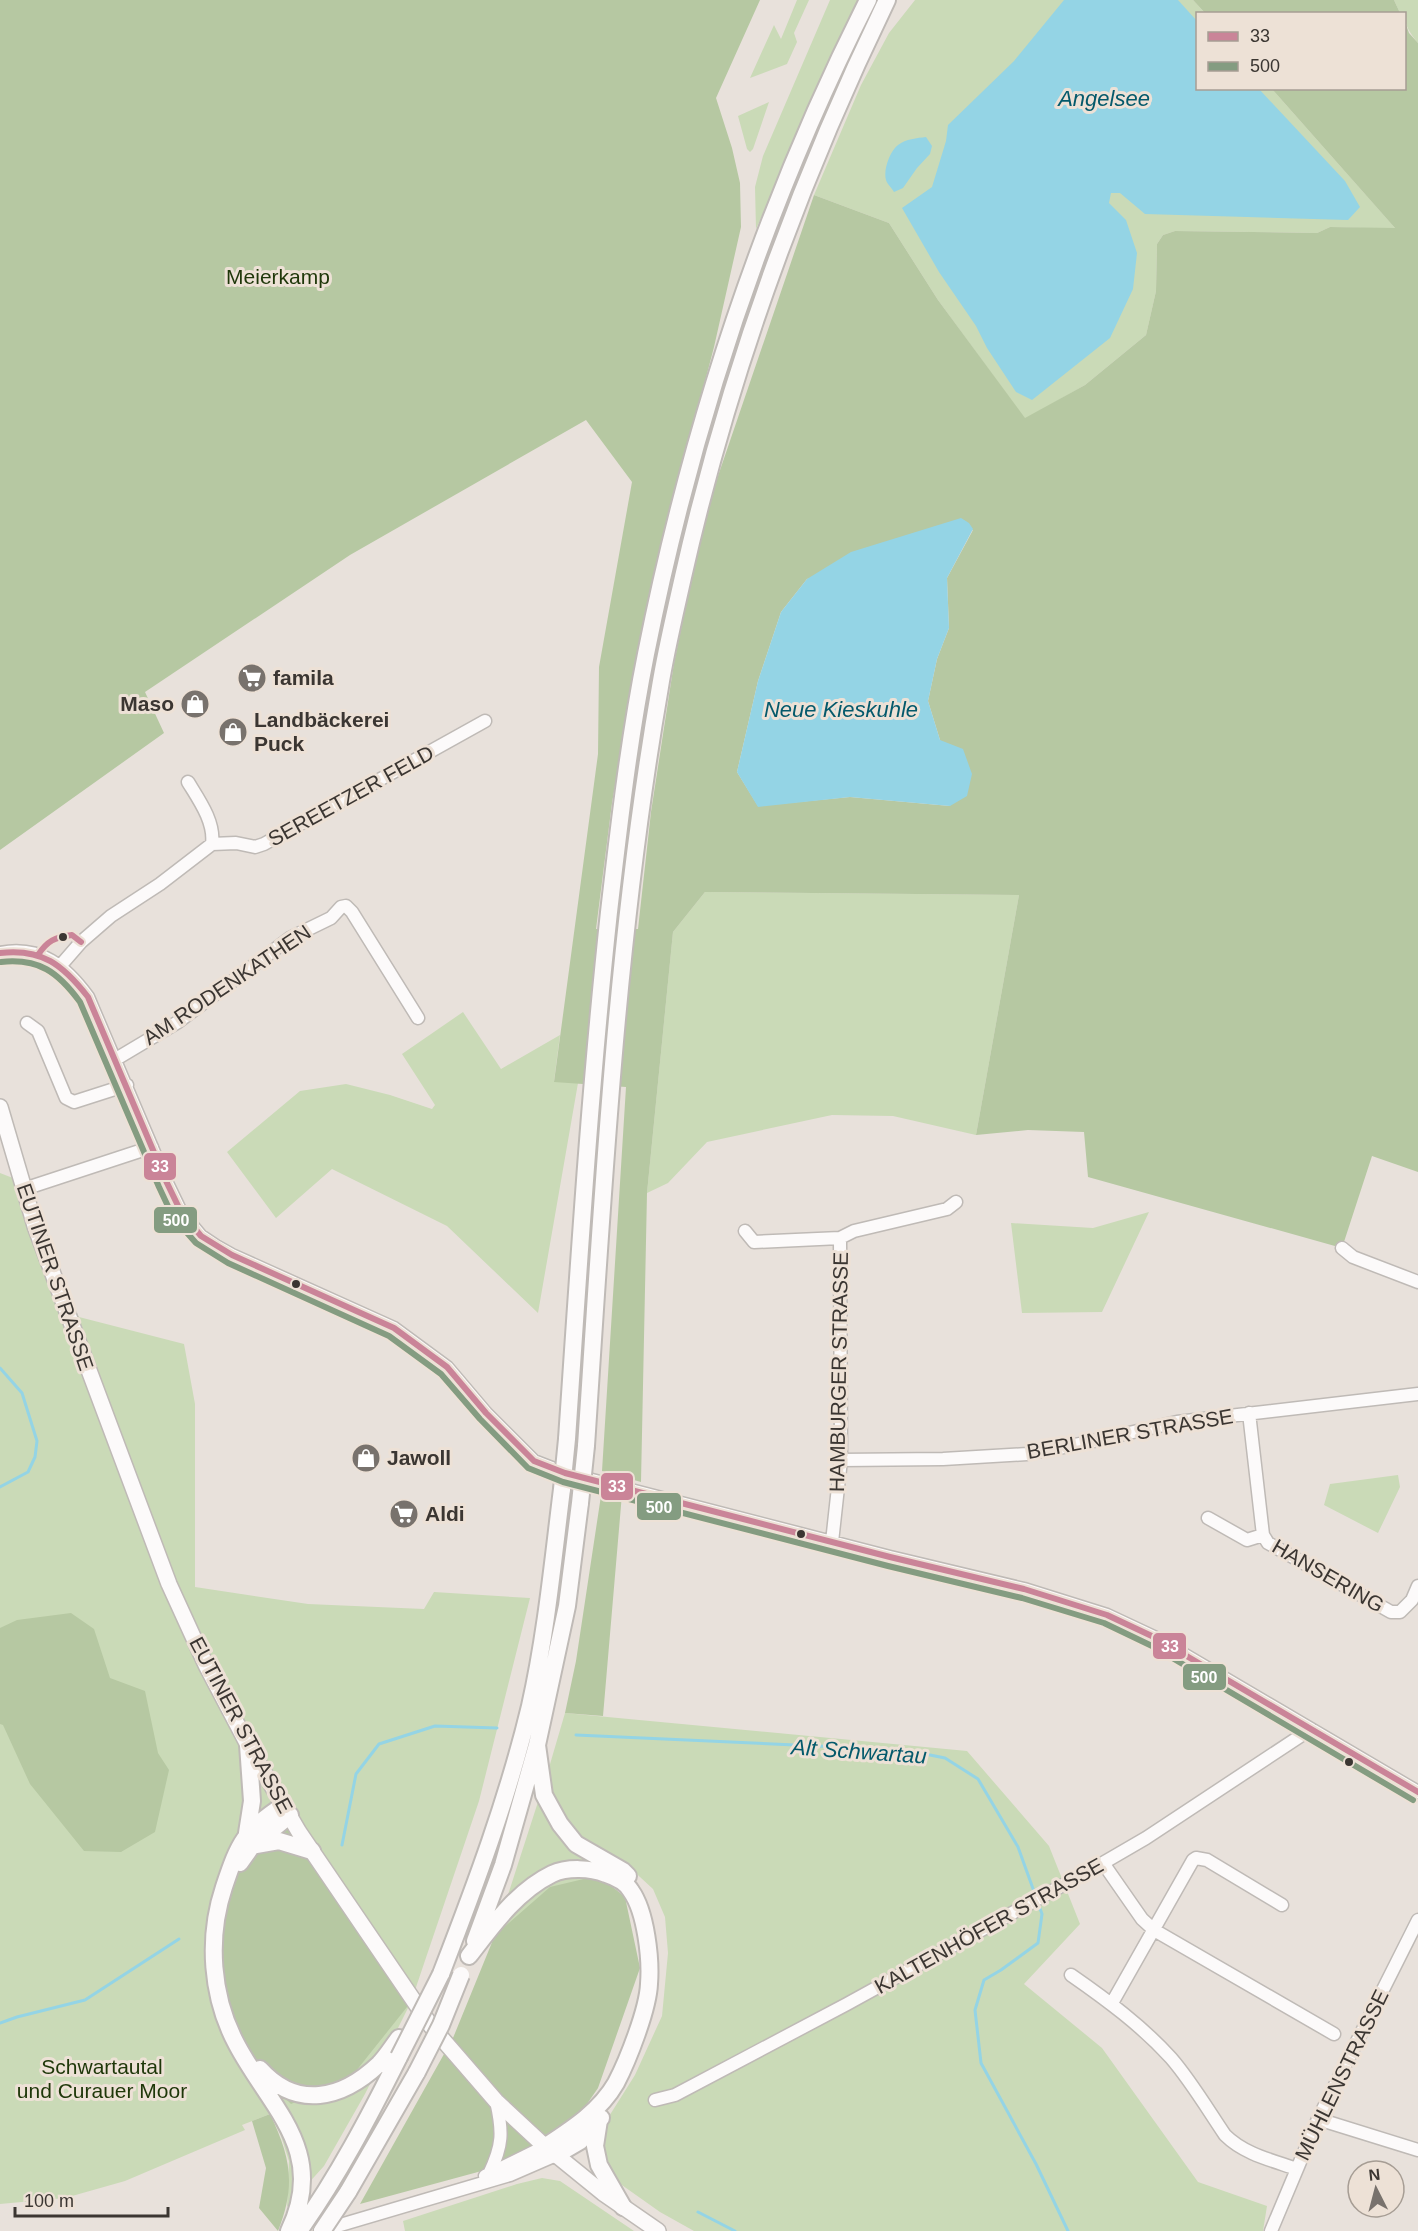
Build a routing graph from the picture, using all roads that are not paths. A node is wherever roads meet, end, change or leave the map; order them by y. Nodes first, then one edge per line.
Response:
1 (868, 0) edge
2 (887, 0) edge
3 (485, 721) dead end
4 (189, 782) dead end
5 (212, 844) junction
6 (0, 953) edge
7 (61, 965) junction
8 (418, 1018) dead end
9 (27, 1023) dead end
10 (116, 1059) junction
11 (127, 1085) junction
12 (0, 1107) edge
13 (152, 1146) junction
14 (24, 1189) junction
15 (956, 1202) dead end
16 (745, 1231) dead end
17 (840, 1238) junction
18 (1342, 1248) dead end
19 (1418, 1282) edge
20 (1418, 1394) edge
21 (1249, 1413) junction
22 (841, 1460) junction
23 (1208, 1518) dead end
24 (1263, 1535) junction
25 (832, 1542) junction
26 (1418, 1587) edge
27 (1311, 1729) junction
28 (248, 1745) junction
29 (537, 1745) junction
30 (1418, 1791) edge
31 (287, 1810) junction
32 (249, 1840) junction
33 (312, 1851) junction
34 (1103, 1863) junction
35 (1282, 1905) dead end
36 (1418, 1920) edge
37 (1154, 1930) junction
38 (469, 1956) junction
39 (436, 1973) junction
40 (1071, 1975) dead end
41 (1112, 2003) junction
42 (1334, 2034) dead end
43 (655, 2100) dead end
44 (496, 2101) junction
45 (1318, 2120) junction
46 (599, 2121) junction
47 (1418, 2150) edge
48 (551, 2151) junction
49 (1297, 2169) junction
50 (489, 2174) junction
51 (463, 2189) junction
52 (622, 2207) junction
53 (289, 2231) edge
54 (299, 2231) edge
55 (321, 2231) edge
56 (658, 2231) edge
57 (1270, 2231) edge

1 - 39 highway, bridge
2 - 29 highway, bridge
3 - 5 street, SEREETZER FELD
4 - 5 street
5 - 7 street
6 - 7 street
7 - 10 street
8 - 10 street, AM RODENKATHEN
9 - 11 street
10 - 11 street
11 - 13 street
12 - 14 main road, EUTINER STRASSE
13 - 14 street
13 - 25 street
14 - 28 main road, EUTINER STRASSE
15 - 17 street
16 - 17 street
17 - 22 street, HAMBURGER STRASSE
18 - 19 street
20 - 21 street, BERLINER STRASSE
21 - 22 street, BERLINER STRASSE
21 - 24 street, HANSERING
22 - 25 street, HAMBURGER STRASSE
23 - 24 street, HANSERING
24 - 26 street, HANSERING
25 - 27 street
27 - 30 street
27 - 34 street, KALTENHÖFER STRASSE
28 - 31 main road, EUTINER STRASSE
28 - 32 highway
29 - 38 highway
29 - 46 highway
31 - 32 highway
31 - 33 main road, EUTINER STRASSE
32 - 33 highway
32 - 39 highway
32 - 53 highway
33 - 44 main road, EUTINER STRASSE
34 - 37 street
34 - 43 street, KALTENHÖFER STRASSE
35 - 37 street
36 - 45 street, MÜHLENSTRASSE
37 - 41 street
37 - 42 street
38 - 48 highway
38 - 55 highway, bridge
39 - 54 highway, bridge
40 - 41 street
41 - 49 street
44 - 48 main road, EUTINER STRASSE
44 - 50 street
45 - 47 street
45 - 49 street, MÜHLENSTRASSE
46 - 48 highway
46 - 52 highway
48 - 50 street
48 - 51 street
48 - 52 main road, EUTINER STRASSE
49 - 57 street, MÜHLENSTRASSE
50 - 51 street
51 - 55 street
52 - 56 main road, EUTINER STRASSE

